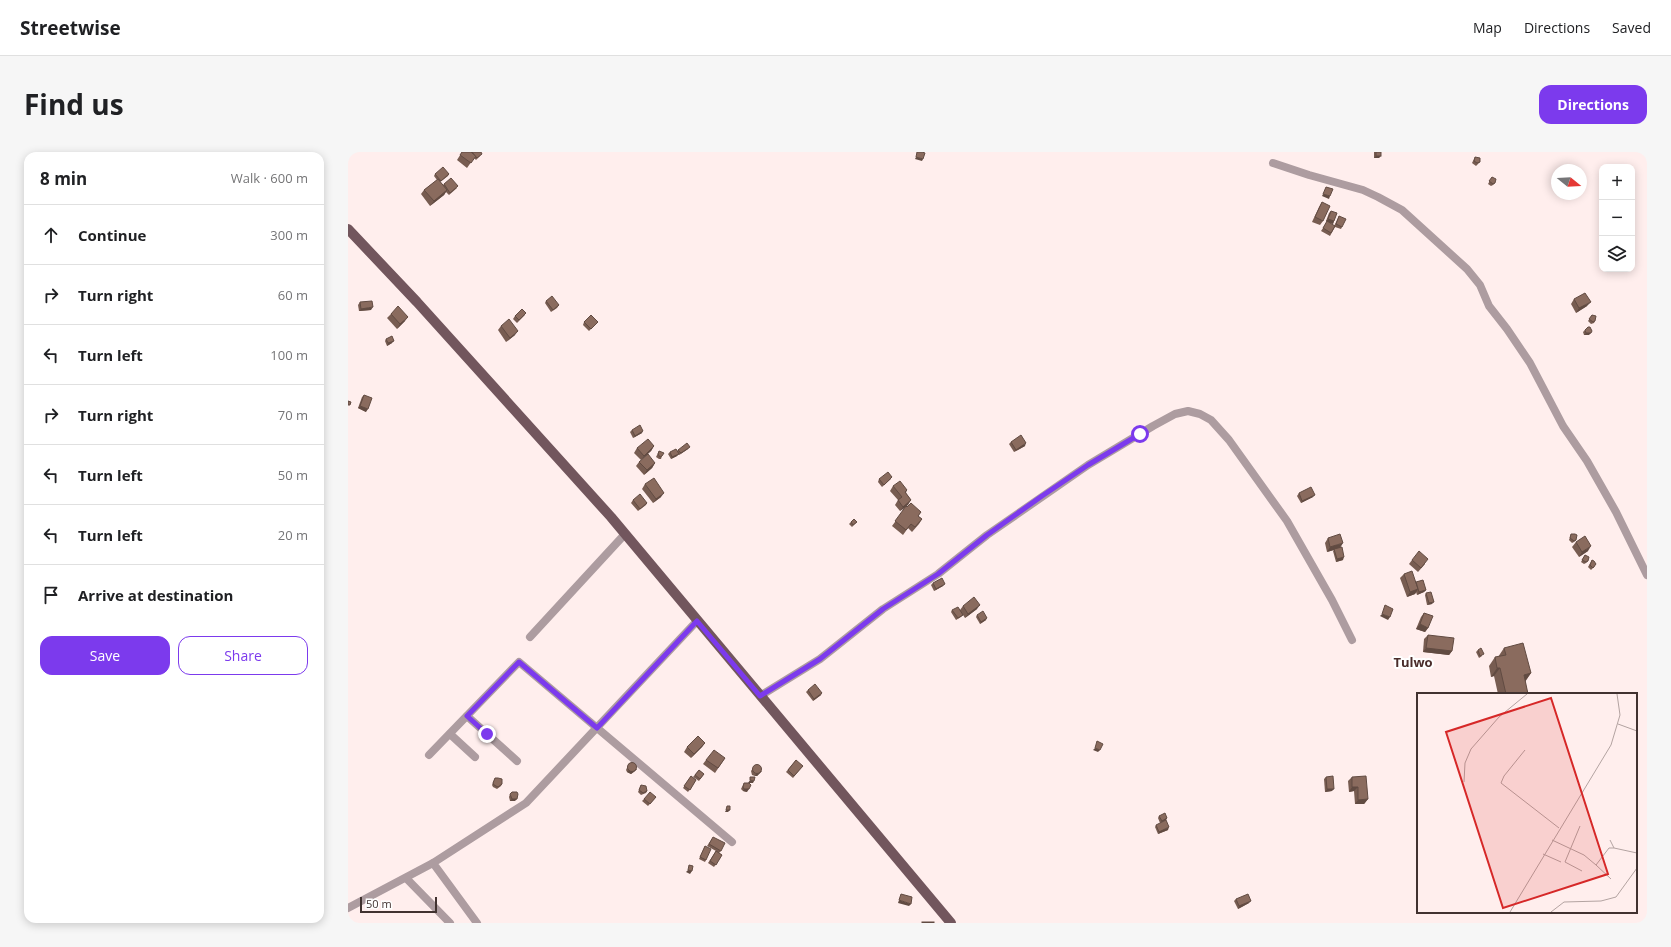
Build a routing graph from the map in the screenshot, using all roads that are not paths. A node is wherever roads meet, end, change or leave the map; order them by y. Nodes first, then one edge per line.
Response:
1 (1273, 163) dead end
2 (348, 229) edge
3 (625, 534) junction
4 (1647, 575) edge
5 (697, 621) junction
6 (530, 637) dead end
7 (1352, 640) dead end
8 (760, 696) junction
9 (467, 716) junction
10 (597, 728) junction
11 (450, 734) junction
12 (429, 755) dead end
13 (475, 757) dead end
14 (518, 762) dead end
15 (732, 842) dead end
16 (433, 863) junction
17 (406, 878) junction
18 (348, 908) edge
19 (450, 923) edge
20 (477, 923) edge
21 (951, 923) edge

1 - 4 street
2 - 3 main road
3 - 5 main road
3 - 6 street
5 - 8 main road
5 - 10 street
7 - 8 street
8 - 21 main road
9 - 10 street
9 - 11 street
9 - 14 street
10 - 15 street
10 - 16 street
11 - 12 street
11 - 13 street
16 - 17 street
16 - 20 street
17 - 18 street
17 - 19 street

